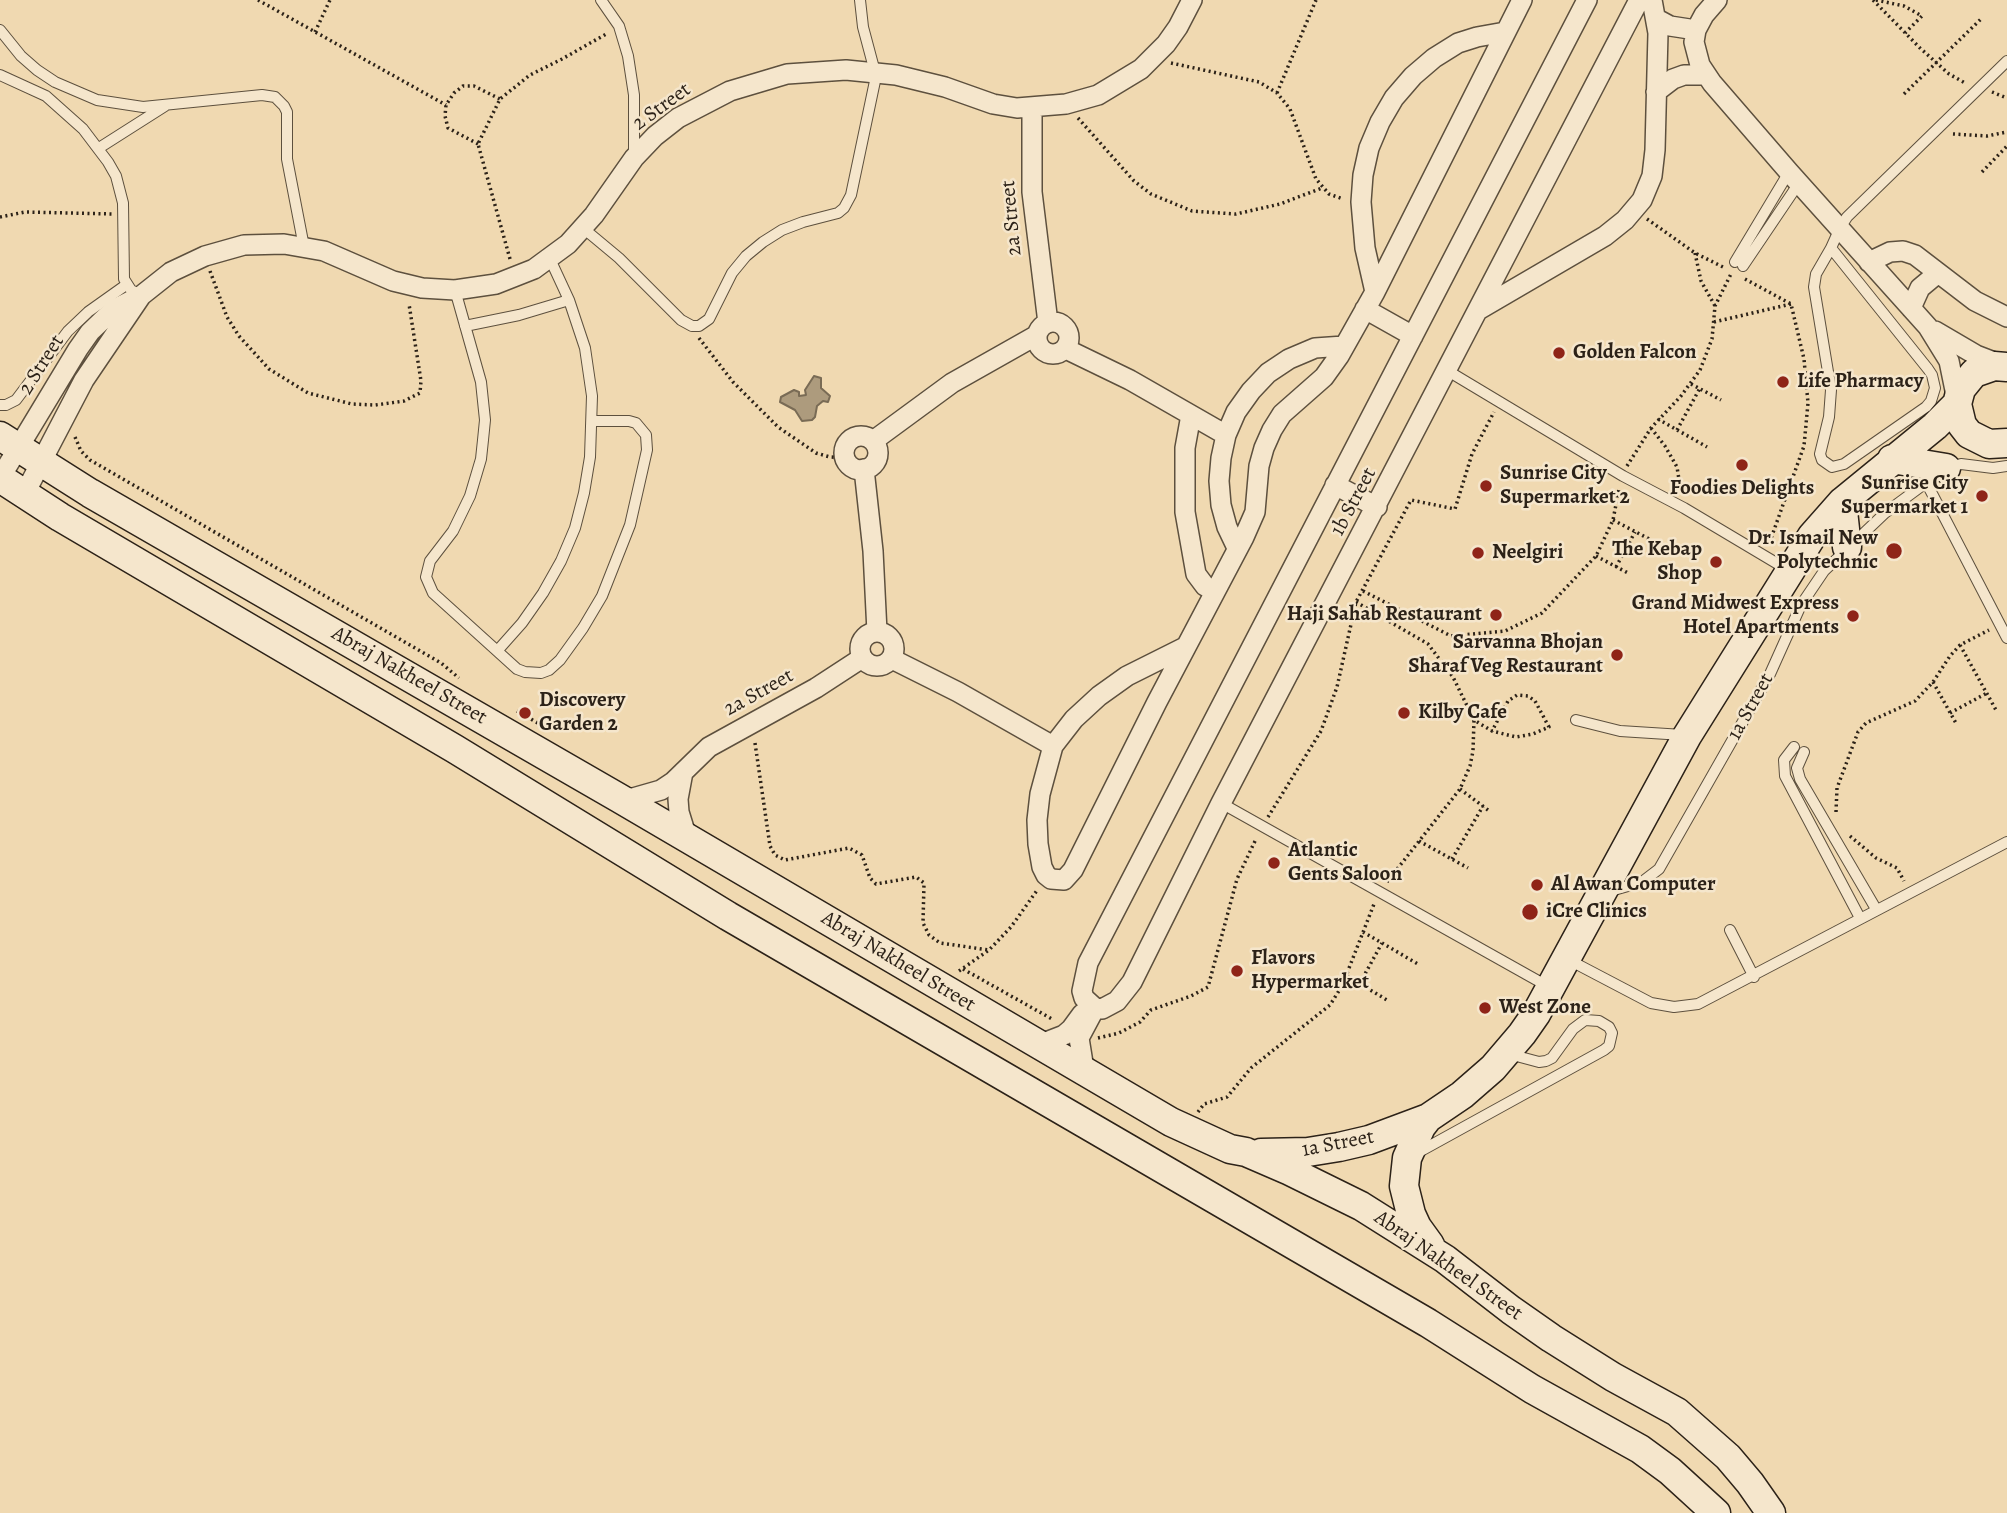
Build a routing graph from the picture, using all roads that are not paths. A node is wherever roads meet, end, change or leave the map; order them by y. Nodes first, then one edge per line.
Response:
1 (601, 0) edge
2 (860, 0) edge
3 (1192, 0) edge
4 (1522, 0) edge
5 (1587, 0) edge
6 (1639, 0) edge
7 (1717, 0) edge
8 (1654, 9) edge
9 (0, 30) edge
10 (1696, 30) junction
11 (1505, 32) junction
12 (2007, 61) edge
13 (875, 72) junction
14 (0, 75) edge
15 (1706, 75) junction
16 (55, 82) junction
17 (1656, 92) junction
18 (46, 96) junction
19 (166, 106) junction
20 (1032, 108) junction
21 (99, 148) junction
22 (634, 158) junction
23 (1794, 177) junction
24 (583, 228) junction
25 (1840, 228) junction
26 (304, 247) junction
27 (1831, 248) junction
28 (550, 259) junction
29 (1869, 262) junction
30 (1739, 264) dead end
31 (1938, 273) junction
32 (134, 290) junction
33 (455, 290) junction
34 (569, 300) junction
35 (1370, 301) junction
36 (1911, 308) junction
37 (1479, 309) junction
38 (2007, 317) edge
39 (465, 326) junction
40 (1928, 327) junction
41 (1042, 329) junction
42 (1413, 336) junction
43 (1345, 345) junction
44 (2006, 367) edge
45 (1448, 370) junction
46 (1957, 402) junction
47 (0, 405) edge
48 (1191, 415) junction
49 (593, 421) junction
50 (1226, 435) junction
51 (873, 440) junction
52 (1979, 441) junction
53 (2007, 443) edge
54 (20, 448) edge
55 (1901, 452) junction
56 (2007, 466) edge
57 (864, 469) junction
58 (1936, 475) junction
59 (0, 478) edge
60 (1335, 485) junction
61 (25, 494) junction
62 (1842, 502) junction
63 (1377, 507) junction
64 (1847, 547) junction
65 (1237, 548) junction
66 (1789, 570) junction
67 (1214, 591) junction
68 (877, 632) junction
69 (2007, 638) edge
70 (1185, 647) junction
71 (498, 650) junction
72 (862, 658) junction
73 (892, 659) junction
74 (1576, 720) dead end
75 (1687, 736) junction
76 (1053, 746) junction
77 (1794, 747) dead end
78 (1804, 752) dead end
79 (683, 772) junction
80 (619, 798) junction
81 (1221, 803) junction
82 (687, 838) junction
83 (2007, 842) edge
84 (1600, 895) junction
85 (1876, 909) junction
86 (1860, 918) junction
87 (1730, 930) dead end
88 (1566, 958) junction
89 (1754, 977) junction
90 (1550, 987) junction
91 (1092, 1006) junction
92 (1078, 1028) junction
93 (1038, 1045) junction
94 (1507, 1053) junction
95 (1089, 1075) junction
96 (1428, 1118) junction
97 (1245, 1153) junction
98 (1407, 1158) junction
99 (1445, 1259) junction
100 (1771, 1512) edge
101 (1716, 1513) edge

1 - 22 lane
2 - 13 lane
3 - 20 street, 2 Street
4 - 11 street
5 - 42 street, 1b Street
6 - 37 street, 1b Street
7 - 10 street
8 - 10 street
8 - 17 street
9 - 16 lane
10 - 15 street
11 - 35 street
11 - 35 street
12 - 25 lane
13 - 20 street, 2 Street
13 - 22 street, 2 Street
13 - 24 lane
14 - 18 lane
15 - 17 street
15 - 23 street
16 - 18 lane
16 - 19 lane
17 - 37 street
18 - 21 lane
19 - 21 lane
19 - 26 lane
20 - 41 street, 2a Street
21 - 32 lane
22 - 24 street, 2 Street
23 - 25 street
23 - 30 lane
24 - 28 street, 2 Street
25 - 27 lane
25 - 29 street
26 - 32 street, 2 Street
26 - 33 street, 2 Street
27 - 27 lane
28 - 33 street, 2 Street
28 - 34 lane
29 - 31 street
29 - 36 street
31 - 36 street
31 - 38 street
32 - 47 lane
32 - 54 street, 2 Street
32 - 54 street, 2 Street
33 - 39 lane
34 - 39 lane
34 - 49 lane
35 - 42 street
35 - 43 street
36 - 40 street
37 - 45 street, 1b Street
39 - 71 lane
40 - 44 street
40 - 46 street
41 - 48 street
41 - 51 street
42 - 60 street, 1b Street
43 - 50 street
43 - 65 street
44 - 46 street, 1a Street
45 - 63 street, 1b Street
45 - 66 lane
46 - 52 street
46 - 55 street, 1a Street
48 - 50 street
48 - 67 street
49 - 71 lane
49 - 71 lane
50 - 65 street
51 - 57 street
51 - 57 street
52 - 53 street
52 - 55 street
54 - 59 street, 2 Street
54 - 61 street, 2 Street
54 - 80 street, Abraj Nakheel Street
55 - 58 street
55 - 62 street, 1a Street
56 - 58 lane
57 - 68 street
58 - 64 lane, 1a Street
58 - 69 lane
59 - 61 street, Abraj Nakheel Street
60 - 63 street
60 - 91 street, 1b Street
61 - 101 street, Abraj Nakheel Street
62 - 64 street
62 - 66 street, 1a Street
63 - 81 street, 1b Street
64 - 84 lane, 1a Street
65 - 67 street
66 - 75 street, 1a Street
67 - 70 street
68 - 72 street
68 - 73 street
70 - 76 street
70 - 76 street
72 - 73 street
72 - 79 street, 2a Street
73 - 76 street
74 - 75 lane
75 - 84 street, 1a Street
77 - 86 lane
78 - 85 lane
79 - 80 street, 2a Street
79 - 82 street
80 - 82 street, Abraj Nakheel Street
81 - 90 lane
81 - 91 street, 1b Street
82 - 93 street, Abraj Nakheel Street
83 - 85 lane
84 - 88 street, 1a Street
85 - 86 lane
86 - 89 lane
87 - 89 lane
88 - 89 lane
88 - 90 street, 1a Street
90 - 94 street, 1a Street
91 - 92 street
92 - 93 street
92 - 95 street
93 - 95 street, Abraj Nakheel Street
94 - 96 street, 1a Street
94 - 98 lane
95 - 97 street, Abraj Nakheel Street
96 - 97 street, 1a Street
96 - 98 street, 1a Street
97 - 99 street, Abraj Nakheel Street
98 - 99 street, 1a Street
99 - 100 street, Abraj Nakheel Street

